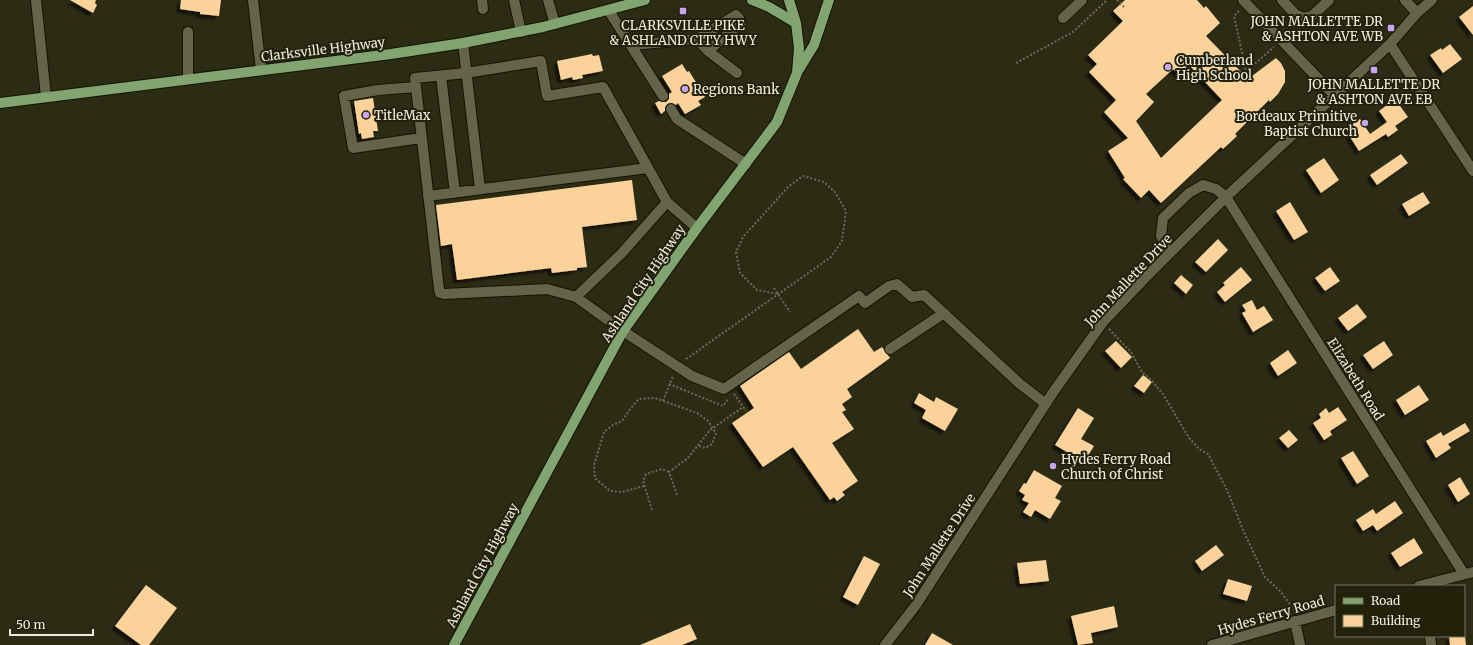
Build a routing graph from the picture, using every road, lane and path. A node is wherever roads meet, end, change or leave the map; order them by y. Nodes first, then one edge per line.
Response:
1 (36, 0) edge
2 (253, 0) edge
3 (514, 0) edge
4 (548, 0) edge
5 (646, 0) edge
6 (752, 0) edge
7 (789, 0) edge
8 (829, 0) edge
9 (1082, 0) edge
10 (1107, 0) edge
11 (1117, 0) edge
12 (1282, 0) edge
13 (1329, 0) edge
14 (1405, 0) edge
15 (1432, 0) edge
16 (1244, 2) edge
17 (626, 3) edge
18 (1124, 7) dead end
19 (609, 11) junction
20 (1417, 13) junction
21 (1063, 18) dead end
22 (796, 23) junction
23 (555, 24) junction
24 (188, 32) dead end
25 (520, 32) junction
26 (697, 39) junction
27 (1282, 41) junction
28 (463, 43) junction
29 (1390, 44) junction
30 (632, 45) junction
31 (708, 51) junction
32 (1016, 63) dead end
33 (261, 70) junction
34 (1246, 71) junction
35 (466, 73) junction
36 (737, 73) dead end
37 (797, 73) junction
38 (1243, 74) dead end
39 (441, 76) junction
40 (188, 79) junction
41 (415, 83) junction
42 (1244, 83) dead end
43 (1334, 95) junction
44 (663, 96) dead end
45 (46, 97) junction
46 (0, 103) edge
47 (671, 109) dead end
48 (421, 138) junction
49 (746, 164) junction
50 (648, 168) junction
51 (1473, 171) edge
52 (480, 189) junction
53 (455, 193) junction
54 (428, 196) junction
55 (1226, 197) junction
56 (668, 202) junction
57 (697, 228) junction
58 (1169, 254) junction
59 (774, 288) dead end
60 (778, 294) junction
61 (576, 297) junction
62 (790, 312) dead end
63 (944, 313) junction
64 (1103, 322) junction
65 (623, 331) junction
66 (890, 349) dead end
67 (685, 360) dead end
68 (674, 372) dead end
69 (669, 384) junction
70 (663, 401) junction
71 (1046, 404) junction
72 (743, 407) junction
73 (746, 411) dead end
74 (712, 428) junction
75 (697, 445) junction
76 (669, 472) junction
77 (644, 486) junction
78 (677, 495) dead end
79 (652, 510) dead end
80 (1468, 573) edge
81 (1424, 585) edge
82 (1294, 610) dead end
83 (1335, 610) edge
84 (1295, 621) junction
85 (454, 645) edge
86 (885, 645) edge
87 (1212, 645) edge
88 (1300, 645) edge

1 - 45 street
2 - 33 street
3 - 25 street
4 - 23 street
5 - 17 main road, Clarksville Highway
6 - 22 main road
7 - 22 main road, Ashland City Highway
8 - 37 main road
9 - 21 street
10 - 32 path
11 - 18 path
12 - 13 street
14 - 20 street
15 - 20 street, John Mallette Drive
16 - 27 street
16 - 34 path
17 - 19 main road, Clarksville Highway
19 - 23 main road, Clarksville Highway
19 - 30 street
20 - 29 street, John Mallette Drive
22 - 37 main road, Ashland City Highway
23 - 25 main road, Clarksville Highway
24 - 40 street
25 - 28 main road, Clarksville Highway
26 - 30 street
26 - 31 street
26 - 31 street
27 - 34 path
27 - 43 street
28 - 33 main road, Clarksville Highway
28 - 35 street
29 - 43 street, John Mallette Drive
29 - 51 street
30 - 44 street
31 - 36 street
33 - 40 main road, Clarksville Highway
34 - 38 path
34 - 42 path
35 - 39 street
35 - 50 street
35 - 52 street
37 - 49 main road, Ashland City Highway
39 - 41 street
39 - 53 street
40 - 45 main road, Clarksville Highway
41 - 48 street
41 - 48 street
43 - 55 street, John Mallette Drive
45 - 46 main road, Clarksville Highway
47 - 49 street
48 - 54 street
49 - 57 main road, Ashland City Highway
50 - 52 street
50 - 56 street
52 - 53 street
53 - 54 street
54 - 61 street
55 - 58 street, John Mallette Drive
55 - 58 street
55 - 80 street, Elizabeth Road
56 - 57 street
56 - 61 street
57 - 65 main road, Ashland City Highway
58 - 64 street, John Mallette Drive
59 - 60 path
60 - 60 path
60 - 62 path
60 - 67 path
61 - 65 street
63 - 65 street
63 - 66 street
63 - 71 street
64 - 71 street, John Mallette Drive
64 - 82 path
65 - 85 main road, Ashland City Highway
68 - 69 path
69 - 70 path
69 - 72 path
70 - 74 path
70 - 77 path
71 - 86 street, John Mallette Drive
72 - 73 path
72 - 74 path
74 - 75 path
74 - 75 path
75 - 76 path
76 - 77 path
76 - 78 path
77 - 79 path
80 - 81 street
83 - 84 street, Hydes Ferry Road
84 - 87 street, Hydes Ferry Road
84 - 88 street

